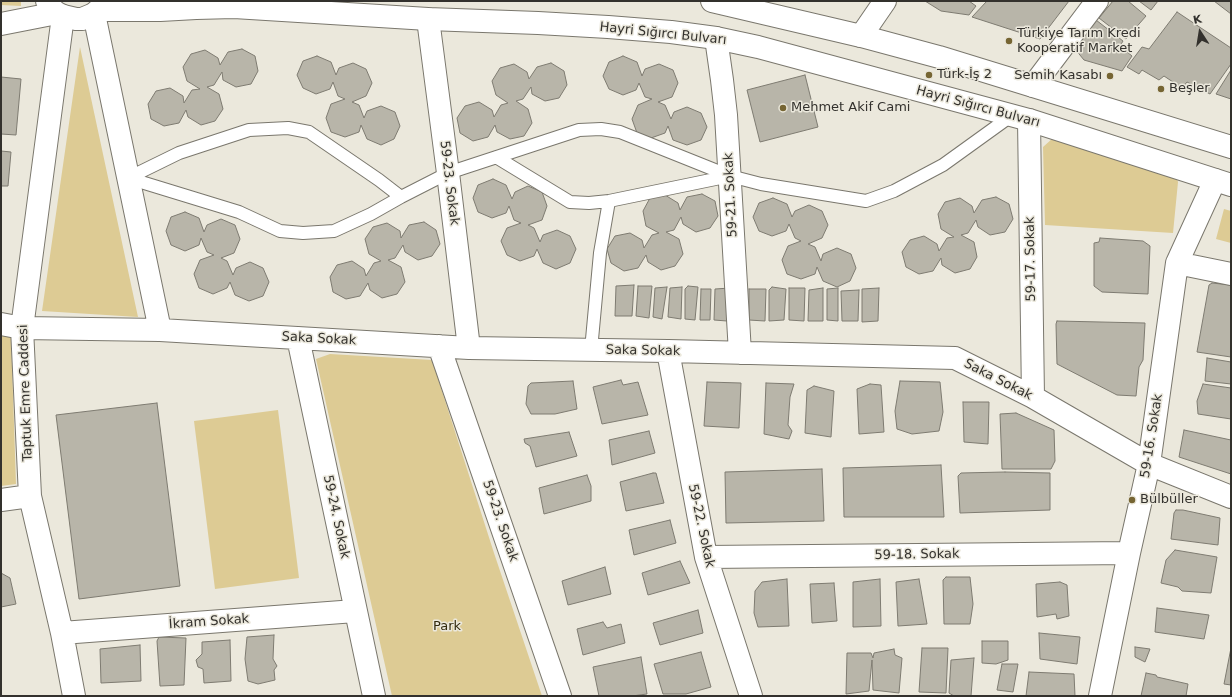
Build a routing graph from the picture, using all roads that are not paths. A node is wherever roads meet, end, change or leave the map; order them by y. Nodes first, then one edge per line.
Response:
1 (712, 1) edge
2 (885, 1) edge
3 (1097, 1) edge
4 (100, 8) edge
5 (56, 10) edge
6 (428, 19) junction
7 (1, 24) edge
8 (861, 36) junction
9 (716, 38) junction
10 (1033, 86) junction
11 (1020, 118) junction
12 (1231, 147) edge
13 (496, 157) junction
14 (448, 173) junction
15 (730, 176) junction
16 (128, 178) junction
17 (1223, 183) edge
18 (401, 198) junction
19 (609, 201) junction
20 (1177, 263) junction
21 (1231, 274) edge
22 (11, 326) edge
23 (160, 330) junction
24 (298, 338) junction
25 (439, 346) junction
26 (469, 348) junction
27 (591, 350) junction
28 (668, 351) junction
29 (740, 353) junction
30 (1033, 397) junction
31 (1149, 464) junction
32 (30, 496) junction
33 (1231, 497) edge
34 (1, 500) edge
35 (1128, 553) junction
36 (706, 558) junction
37 (355, 611) junction
38 (62, 634) junction
39 (74, 696) edge
40 (374, 696) edge
41 (560, 696) edge
42 (751, 696) edge
43 (1100, 696) edge

1 - 8 street
2 - 8 street
3 - 10 street
4 - 5 street, Hayri Sığırcı Bulvarı
4 - 6 street, Hayri Sığırcı Bulvarı
4 - 16 street
5 - 7 street
5 - 22 street, Taptuk Emre Caddesi
6 - 9 street, Hayri Sığırcı Bulvarı
6 - 14 street, 59-23. Sokak
8 - 10 street
9 - 11 street, Hayri Sığırcı Bulvarı
9 - 15 street, 59-21. Sokak
10 - 12 street
11 - 15 lane
11 - 17 street, Hayri Sığırcı Bulvarı
11 - 30 street, 59-17. Sokak
13 - 14 lane
13 - 15 lane
13 - 19 lane
14 - 18 lane
14 - 26 street, 59-23. Sokak
15 - 19 lane
15 - 29 street, 59-21. Sokak
16 - 18 lane
16 - 18 lane
16 - 23 street
17 - 20 street, 59-16. Sokak
19 - 27 lane
20 - 21 street
20 - 31 street, 59-16. Sokak
22 - 23 street, Saka Sokak
22 - 32 street, Taptuk Emre Caddesi
23 - 24 street, Saka Sokak
24 - 25 street, Saka Sokak
24 - 37 street, 59-24. Sokak
25 - 26 street, Saka Sokak
25 - 41 street, 59-23. Sokak
26 - 27 street, Saka Sokak
27 - 28 street, Saka Sokak
28 - 29 street, Saka Sokak
28 - 36 street, 59-22. Sokak
29 - 30 street, Saka Sokak
30 - 31 street, Saka Sokak
31 - 33 street, Saka Sokak
31 - 35 street, 59-16. Sokak
32 - 34 street
32 - 38 street, Taptuk Emre Caddesi
35 - 36 street, 59-18. Sokak
35 - 43 street, 59-16. Sokak
36 - 42 street, 59-22. Sokak
37 - 38 street, İkram Sokak
37 - 40 street, 59-24. Sokak
38 - 39 street, Taptuk Emre Caddesi

